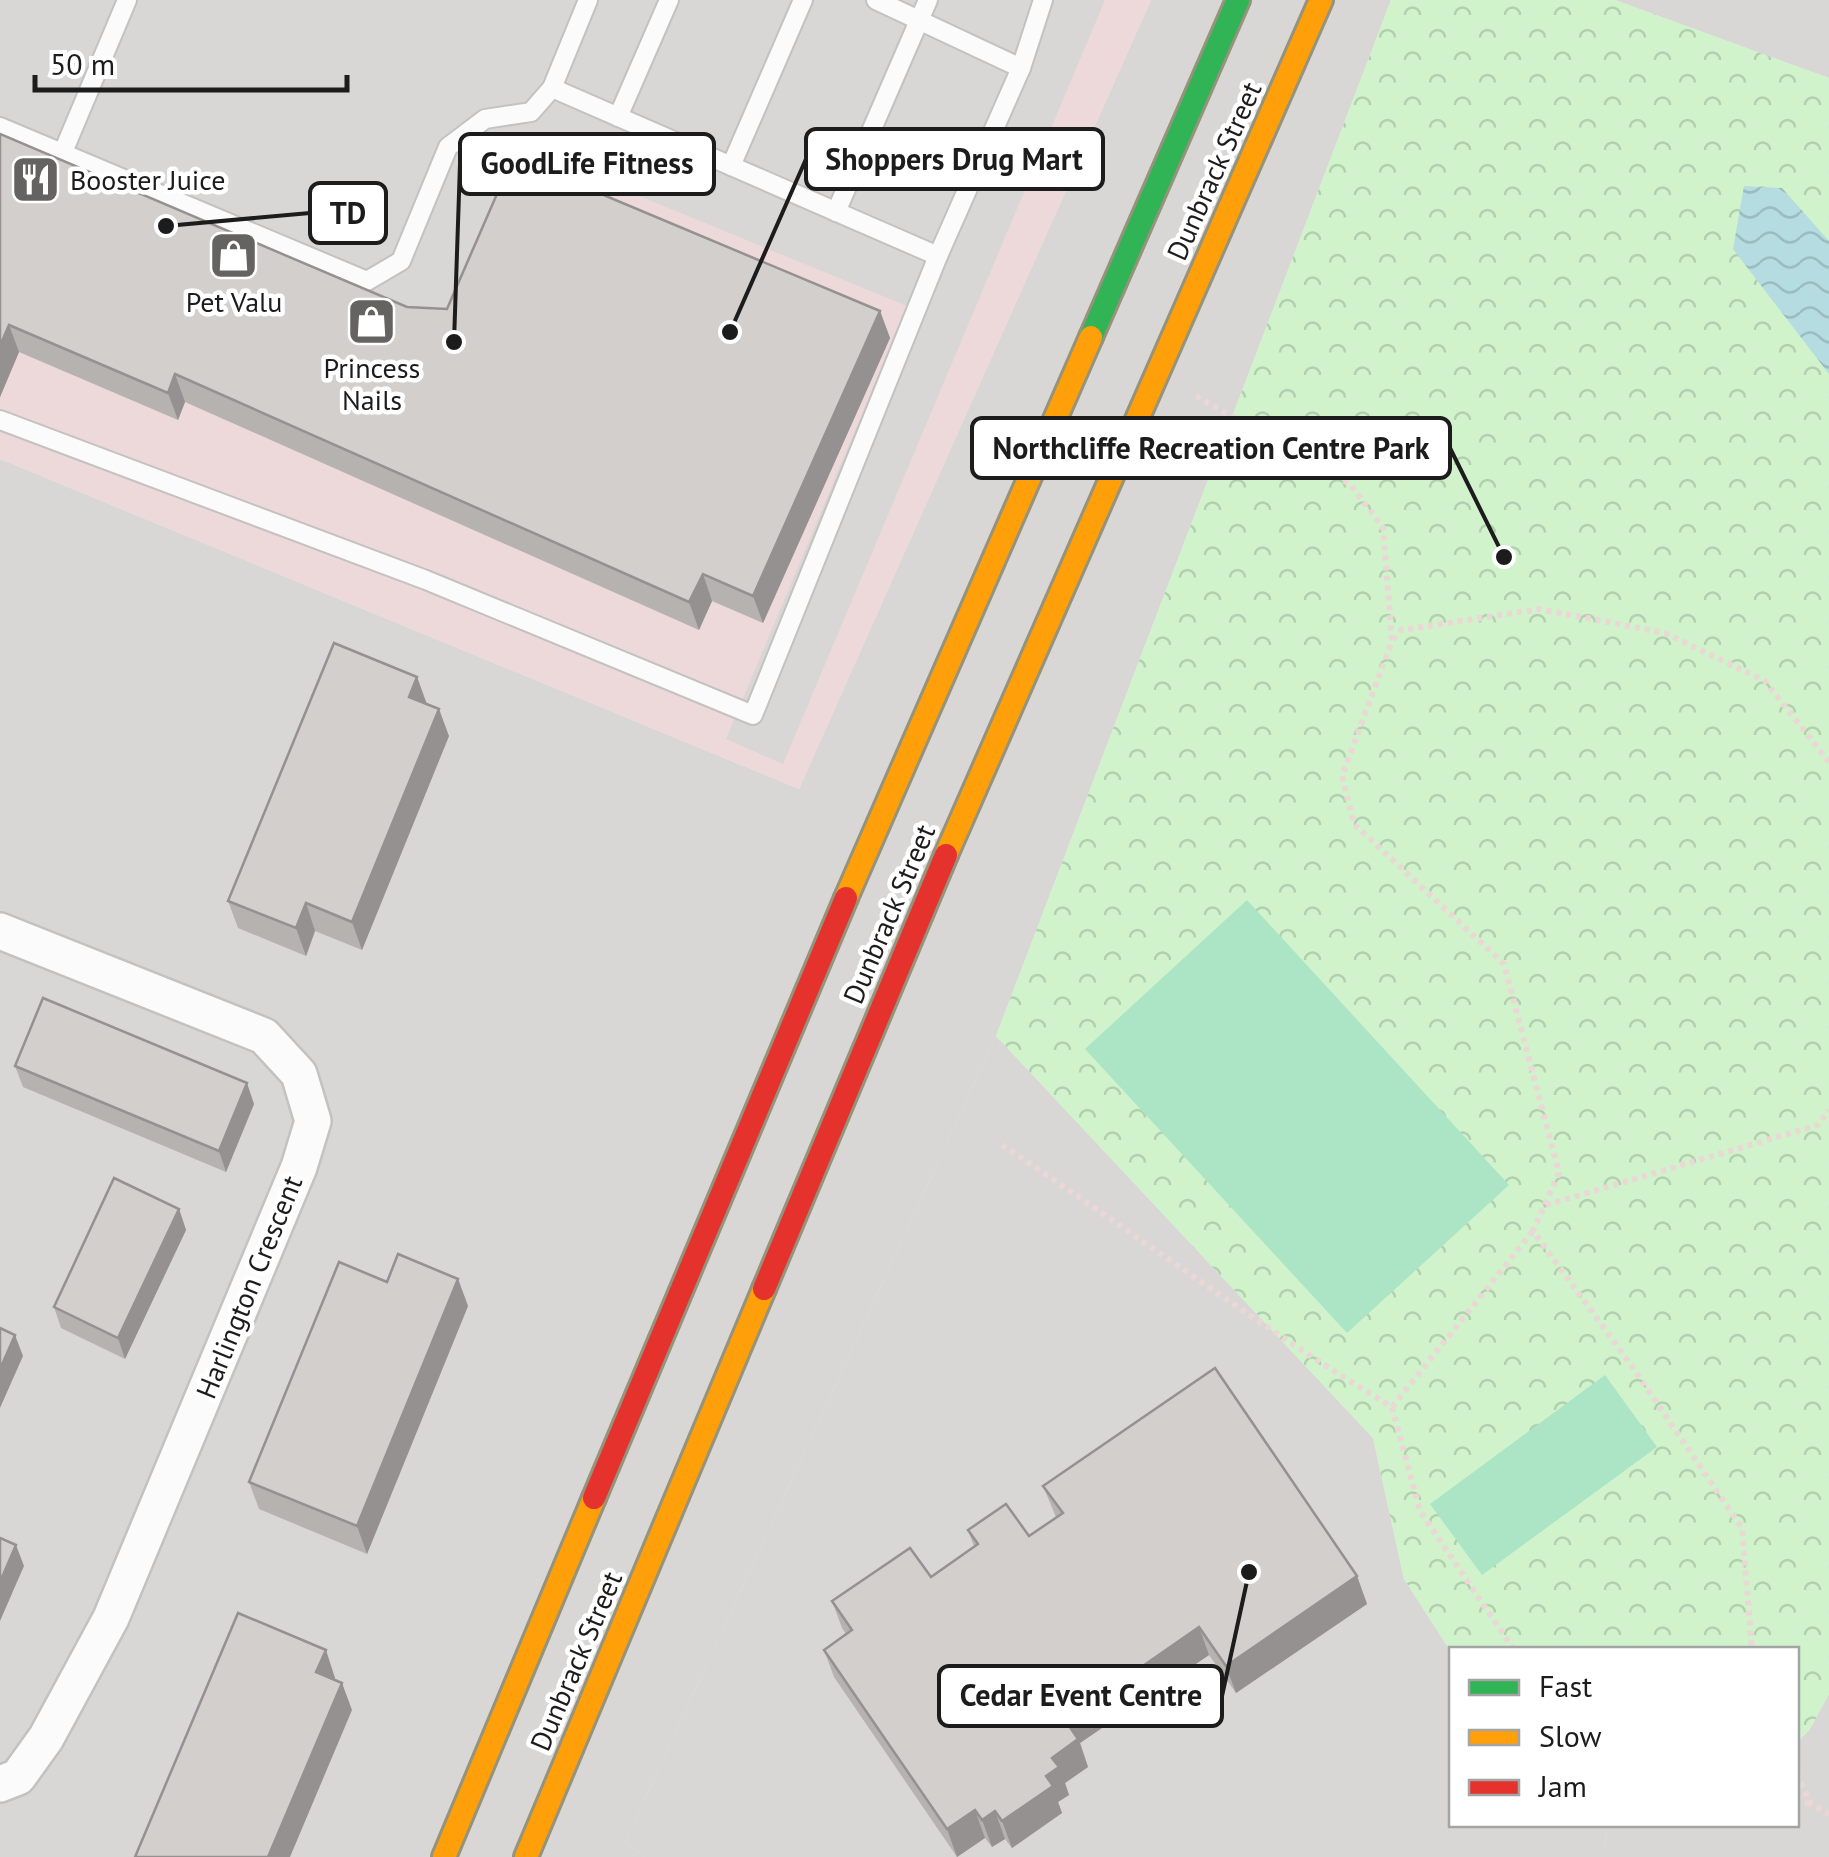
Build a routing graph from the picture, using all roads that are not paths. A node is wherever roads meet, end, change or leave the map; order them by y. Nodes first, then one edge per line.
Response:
1 (127, 0) edge
2 (588, 0) edge
3 (669, 0) edge
4 (804, 0) edge
5 (876, 0) edge
6 (928, 0) edge
7 (1043, 0) edge
8 (1321, 0) edge
9 (1348, 0) edge
10 (1232, 6) edge
11 (919, 20) junction
12 (1306, 39) junction
13 (1021, 68) junction
14 (552, 88) junction
15 (618, 117) junction
16 (0, 127) edge
17 (63, 152) junction
18 (731, 166) junction
19 (836, 212) junction
20 (938, 256) junction
21 (0, 420) edge
22 (0, 931) edge
23 (0, 1784) edge
24 (444, 1857) edge
25 (526, 1857) edge

1 - 17 lane
2 - 14 lane
3 - 15 lane
4 - 18 lane
5 - 11 lane
6 - 11 lane
7 - 13 lane
8 - 12 main road, Dunbrack Street
9 - 12 main road
10 - 24 main road, Dunbrack Street
11 - 13 lane
11 - 19 lane
12 - 25 main road, Dunbrack Street
13 - 20 lane
14 - 15 lane
14 - 17 lane
15 - 18 lane
16 - 17 lane
18 - 19 lane
19 - 20 lane
20 - 21 lane
22 - 23 street, Harlington Crescent

